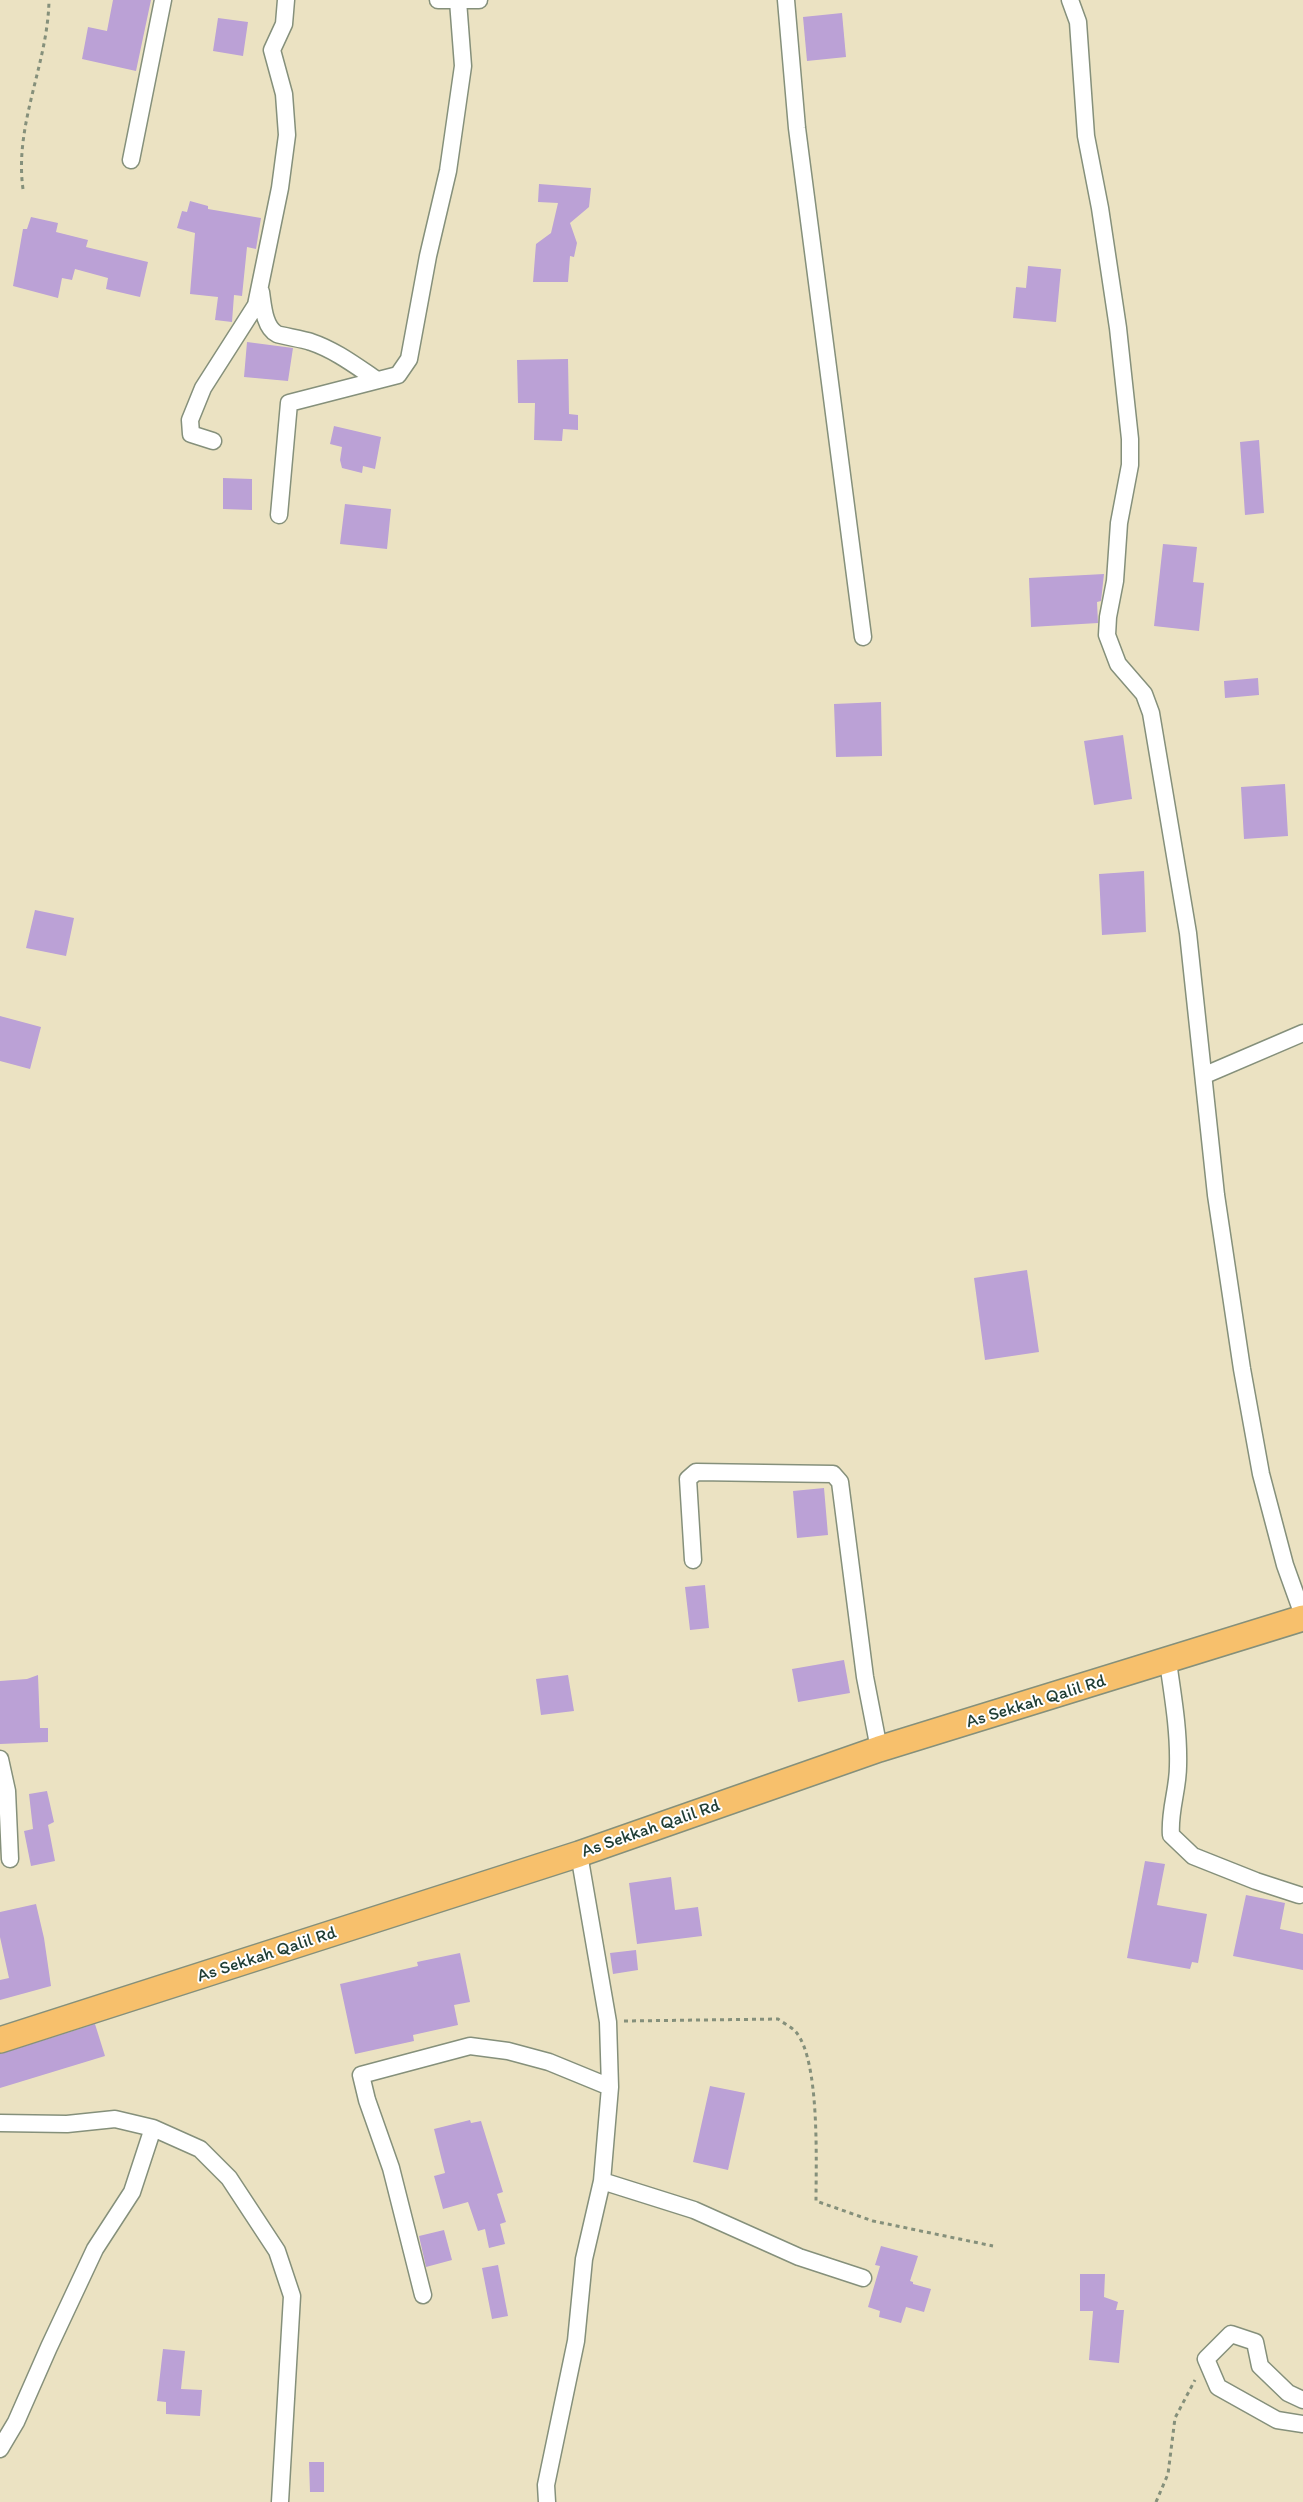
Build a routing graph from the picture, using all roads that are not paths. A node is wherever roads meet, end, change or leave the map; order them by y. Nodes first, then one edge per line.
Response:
1 (163, 0) edge
2 (286, 0) edge
3 (290, 0) edge
4 (438, 0) edge
5 (479, 0) edge
6 (786, 0) edge
7 (1070, 0) edge
8 (458, 1) edge
9 (131, 160) dead end
10 (260, 282) junction
11 (377, 380) junction
12 (213, 441) dead end
13 (279, 515) dead end
14 (863, 637) dead end
15 (1303, 1033) edge
16 (1205, 1075) junction
17 (693, 1560) dead end
18 (1303, 1616) edge
19 (1168, 1662) junction
20 (879, 1749) junction
21 (0, 1759) edge
22 (579, 1854) junction
23 (10, 1859) dead end
24 (1299, 1895) dead end
25 (0, 2040) edge
26 (610, 2087) junction
27 (0, 2123) edge
28 (153, 2128) junction
29 (602, 2181) junction
30 (863, 2278) dead end
31 (423, 2295) dead end
32 (1303, 2400) edge
33 (1303, 2424) edge
34 (0, 2449) edge
35 (280, 2502) edge
36 (547, 2502) edge

1 - 9 street
2 - 3 street
2 - 10 street
4 - 8 street
5 - 8 street
6 - 14 street
7 - 16 street
8 - 11 street
10 - 11 street
10 - 12 street
11 - 13 street
15 - 16 street
16 - 18 street
17 - 20 street
18 - 19 main road, As Sekkah Qalil Rd
19 - 20 main road, As Sekkah Qalil Rd
19 - 24 street
20 - 22 main road, As Sekkah Qalil Rd
21 - 23 street
22 - 25 main road, As Sekkah Qalil Rd
22 - 26 street
26 - 29 street
26 - 31 street
27 - 28 street
28 - 34 street
28 - 35 street
29 - 30 street
29 - 36 street
32 - 33 street

